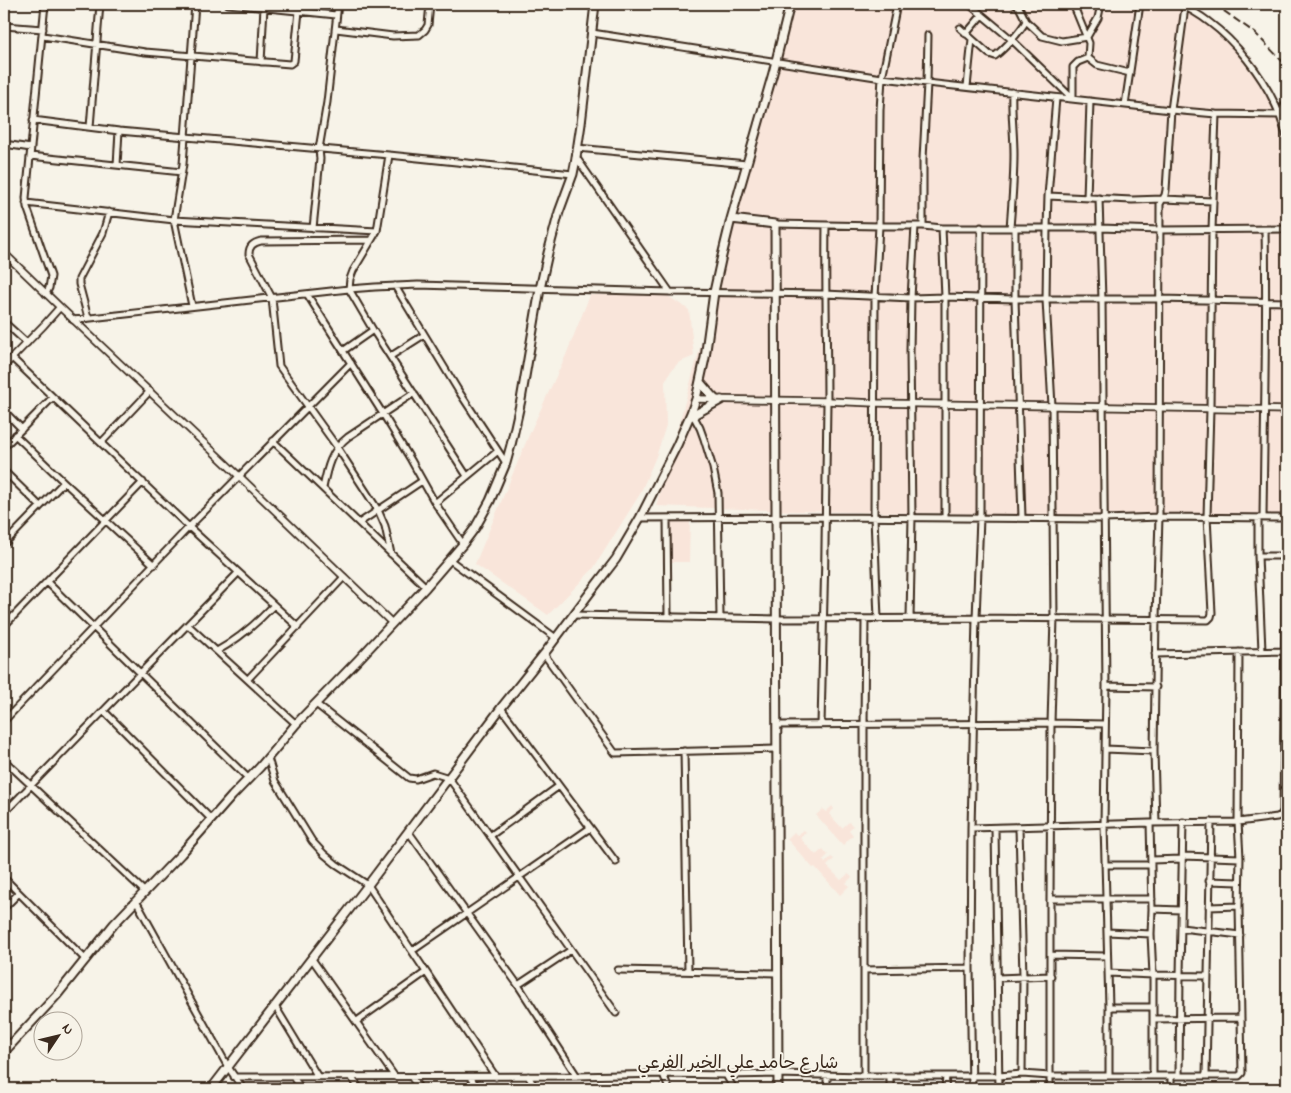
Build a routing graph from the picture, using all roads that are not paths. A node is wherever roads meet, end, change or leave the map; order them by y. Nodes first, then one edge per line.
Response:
1 (45, 4) edge
2 (100, 4) edge
3 (195, 4) edge
4 (228, 4) edge
5 (338, 4) edge
6 (430, 4) edge
7 (595, 4) edge
8 (790, 4) edge
9 (897, 4) edge
10 (969, 4) edge
11 (1014, 4) edge
12 (1073, 4) edge
13 (1101, 4) edge
14 (1140, 4) edge
15 (1180, 4) edge
16 (264, 7) junction
17 (1185, 7) junction
18 (299, 11) junction
19 (336, 15) junction
20 (982, 15) junction
21 (1026, 21) junction
22 (4, 26) edge
23 (960, 28) dead end
24 (43, 29) junction
25 (336, 29) junction
26 (592, 33) junction
27 (966, 34) junction
28 (928, 35) dead end
29 (42, 36) junction
30 (1087, 37) junction
31 (972, 39) junction
32 (1011, 39) junction
33 (98, 45) junction
34 (192, 56) junction
35 (1088, 58) junction
36 (261, 62) junction
37 (776, 62) junction
38 (1130, 73) junction
39 (882, 78) junction
40 (927, 83) junction
41 (968, 87) junction
42 (1012, 92) junction
43 (1056, 98) junction
44 (1073, 99) junction
45 (1287, 100) edge
46 (1090, 101) junction
47 (1125, 105) junction
48 (1171, 110) junction
49 (1216, 114) junction
50 (1280, 115) junction
51 (33, 120) junction
52 (90, 127) junction
53 (119, 131) junction
54 (185, 137) junction
55 (1287, 137) edge
56 (4, 144) edge
57 (31, 148) junction
58 (577, 148) junction
59 (319, 149) junction
60 (389, 155) junction
61 (30, 156) junction
62 (576, 157) junction
63 (747, 164) junction
64 (117, 165) junction
65 (182, 172) junction
66 (573, 174) junction
67 (1048, 196) junction
68 (1087, 198) junction
69 (1099, 198) junction
70 (1163, 199) junction
71 (1213, 201) junction
72 (26, 203) junction
73 (109, 212) junction
74 (174, 220) junction
75 (731, 220) junction
76 (775, 224) junction
77 (826, 225) junction
78 (879, 226) junction
79 (915, 226) junction
80 (923, 226) junction
81 (981, 227) junction
82 (313, 228) junction
83 (942, 228) junction
84 (1012, 228) junction
85 (1047, 228) junction
86 (1100, 228) junction
87 (1287, 229) edge
88 (1160, 230) junction
89 (1212, 230) junction
90 (1265, 230) junction
91 (377, 231) junction
92 (371, 240) junction
93 (4, 253) edge
94 (395, 286) junction
95 (349, 289) junction
96 (540, 289) junction
97 (670, 292) junction
98 (714, 292) junction
99 (775, 293) junction
100 (46, 294) junction
101 (307, 294) junction
102 (825, 294) junction
103 (945, 296) junction
104 (874, 297) junction
105 (272, 298) junction
106 (911, 298) junction
107 (980, 298) junction
108 (1015, 299) junction
109 (1046, 300) junction
110 (1102, 300) junction
111 (1160, 300) junction
112 (1211, 300) junction
113 (1266, 301) junction
114 (1287, 302) edge
115 (192, 306) junction
116 (60, 307) junction
117 (88, 318) junction
118 (73, 320) junction
119 (4, 322) edge
120 (374, 330) junction
121 (424, 335) junction
122 (27, 343) junction
123 (343, 351) junction
124 (391, 356) junction
125 (12, 358) junction
126 (351, 363) junction
127 (4, 366) edge
128 (700, 382) junction
129 (150, 391) junction
130 (414, 394) junction
131 (53, 397) junction
132 (696, 399) junction
133 (719, 400) junction
134 (775, 401) junction
135 (827, 401) junction
136 (875, 403) junction
137 (910, 404) junction
138 (944, 404) junction
139 (980, 405) junction
140 (309, 406) junction
141 (1018, 406) junction
142 (1052, 406) junction
143 (1104, 406) junction
144 (1160, 407) junction
145 (1210, 409) junction
146 (1264, 409) junction
147 (1287, 410) edge
148 (4, 412) edge
149 (383, 414) junction
150 (691, 416) junction
151 (22, 429) junction
152 (15, 435) junction
153 (273, 441) junction
154 (101, 443) junction
155 (4, 447) edge
156 (337, 447) junction
157 (498, 451) junction
158 (506, 463) junction
159 (4, 471) edge
160 (240, 476) junction
161 (467, 476) junction
162 (422, 481) junction
163 (64, 482) junction
164 (143, 482) junction
165 (323, 488) junction
166 (435, 504) junction
167 (40, 506) junction
168 (378, 510) junction
169 (720, 517) junction
170 (775, 517) junction
171 (826, 517) junction
172 (874, 517) junction
173 (912, 517) junction
174 (945, 517) junction
175 (1159, 517) junction
176 (640, 518) junction
177 (667, 518) junction
178 (980, 518) junction
179 (1022, 518) junction
180 (1052, 518) junction
181 (1105, 518) junction
182 (1207, 518) junction
183 (1260, 518) junction
184 (1287, 518) edge
185 (106, 520) junction
186 (359, 523) junction
187 (190, 528) junction
188 (4, 544) edge
189 (463, 544) junction
190 (391, 554) junction
191 (1258, 556) junction
192 (1285, 556) junction
193 (450, 560) junction
194 (154, 565) junction
195 (238, 573) junction
196 (344, 577) junction
197 (47, 582) junction
198 (426, 587) junction
199 (273, 606) junction
200 (573, 616) junction
201 (668, 616) junction
202 (720, 617) junction
203 (777, 618) junction
204 (824, 618) junction
205 (910, 618) junction
206 (976, 618) junction
207 (1054, 618) junction
208 (1156, 618) junction
209 (866, 619) junction
210 (878, 619) junction
211 (1105, 619) junction
212 (392, 622) junction
213 (188, 625) junction
214 (4, 626) edge
215 (298, 627) junction
216 (94, 628) junction
217 (556, 638) junction
218 (217, 651) junction
219 (1262, 651) junction
220 (1285, 651) junction
221 (1239, 652) junction
222 (544, 654) junction
223 (1155, 654) junction
224 (141, 673) junction
225 (248, 679) junction
226 (1106, 686) junction
227 (1156, 687) junction
228 (316, 704) junction
229 (500, 708) junction
230 (104, 710) junction
231 (4, 719) edge
232 (1051, 723) junction
233 (296, 724) junction
234 (974, 724) junction
235 (1105, 724) junction
236 (777, 725) junction
237 (821, 725) junction
238 (864, 725) junction
239 (776, 749) junction
240 (1105, 749) junction
241 (1154, 750) junction
242 (684, 751) junction
243 (268, 758) junction
244 (4, 760) edge
245 (449, 778) junction
246 (249, 779) junction
247 (30, 786) junction
248 (559, 786) junction
249 (4, 814) edge
250 (211, 819) junction
251 (1183, 822) junction
252 (1211, 822) junction
253 (1238, 822) junction
254 (1153, 823) junction
255 (1104, 825) junction
256 (1051, 827) junction
257 (590, 828) junction
258 (971, 828) junction
259 (995, 828) junction
260 (1019, 828) junction
261 (408, 831) junction
262 (490, 836) junction
263 (1210, 857) junction
264 (1183, 858) junction
265 (1240, 858) junction
266 (616, 862) dead end
267 (1151, 862) junction
268 (1105, 865) junction
269 (519, 877) junction
270 (4, 878) edge
271 (1210, 881) junction
272 (1239, 882) junction
273 (368, 885) junction
274 (144, 892) junction
275 (19, 893) junction
276 (1050, 899) junction
277 (1107, 899) junction
278 (1152, 899) junction
279 (136, 901) junction
280 (1238, 906) junction
281 (1209, 907) junction
282 (4, 908) edge
283 (1152, 909) junction
284 (1181, 910) junction
285 (468, 913) junction
286 (1181, 928) junction
287 (1208, 931) junction
288 (1107, 932) junction
289 (1151, 934) junction
290 (1240, 935) junction
291 (571, 950) junction
292 (412, 951) junction
293 (1050, 955) junction
294 (1107, 956) junction
295 (312, 959) junction
296 (86, 960) junction
297 (970, 968) junction
298 (618, 970) dead end
299 (864, 970) junction
300 (688, 971) junction
301 (426, 972) junction
302 (776, 973) junction
303 (1108, 973) junction
304 (1153, 975) junction
305 (1180, 975) junction
306 (1051, 976) junction
307 (1207, 976) junction
308 (1023, 977) junction
309 (997, 978) junction
310 (518, 985) junction
311 (275, 1006) junction
312 (1153, 1006) junction
313 (1109, 1007) junction
314 (616, 1013) dead end
315 (1207, 1018) junction
316 (1240, 1018) junction
317 (1153, 1019) junction
318 (1180, 1019) junction
319 (357, 1022) junction
320 (4, 1039) edge
321 (11, 1045) junction
322 (4, 1052) edge
323 (228, 1067) junction
324 (663, 1074) junction
325 (777, 1074) junction
326 (1022, 1074) junction
327 (726, 1075) junction
328 (827, 1075) junction
329 (470, 1076) junction
330 (496, 1076) junction
331 (528, 1076) junction
332 (577, 1076) junction
333 (864, 1076) junction
334 (890, 1076) junction
335 (946, 1076) junction
336 (972, 1076) junction
337 (998, 1076) junction
338 (1050, 1076) junction
339 (1109, 1076) junction
340 (1153, 1076) junction
341 (1171, 1076) junction
342 (1179, 1076) junction
343 (1206, 1076) junction
344 (234, 1077) junction
345 (293, 1077) junction
346 (318, 1077) junction
347 (351, 1077) junction
348 (395, 1077) junction
349 (411, 1077) junction
350 (211, 1089) edge
351 (243, 1089) edge
352 (301, 1089) edge
353 (360, 1089) edge
354 (420, 1089) edge
355 (478, 1089) edge
356 (536, 1089) edge
357 (669, 1089) edge
358 (734, 1089) edge
359 (778, 1089) edge
360 (827, 1089) edge
361 (890, 1089) edge
362 (945, 1089) edge
363 (972, 1089) edge
364 (999, 1089) edge
365 (1050, 1089) edge
366 (1171, 1089) edge

1 - 24 street
2 - 33 street
3 - 34 street
4 - 16 street
5 - 19 street
6 - 25 street
7 - 26 main road
8 - 37 main road
9 - 39 street
10 - 20 street
11 - 21 street
12 - 30 street
13 - 30 street
14 - 38 street
15 - 17 street
16 - 18 street
16 - 36 street
17 - 48 street
17 - 50 street
18 - 19 street
18 - 36 street
19 - 25 street
20 - 27 street
20 - 32 street
21 - 30 street
21 - 32 street
22 - 24 street
23 - 27 street
24 - 29 street
25 - 59 street
26 - 37 street
26 - 58 main road
27 - 31 street
28 - 40 street
29 - 33 street
29 - 51 street
30 - 35 street
31 - 32 street
31 - 41 street
32 - 44 street
33 - 34 street
33 - 52 street
34 - 36 street
34 - 54 street
35 - 38 street
35 - 44 street
37 - 39 street
37 - 63 main road
38 - 47 street
39 - 40 street
39 - 78 street
40 - 41 street
40 - 80 street
41 - 42 street
42 - 43 street
42 - 84 street
43 - 44 street
43 - 67 street
44 - 46 street
45 - 50 street
46 - 47 street
46 - 68 street
47 - 48 street
48 - 49 street
48 - 70 street
49 - 50 street
49 - 71 street
50 - 55 street
51 - 52 street
51 - 57 street
52 - 53 street
53 - 54 street
53 - 64 street
54 - 59 street
54 - 65 street
56 - 57 street
57 - 61 street
58 - 62 main road
58 - 63 street
59 - 60 street
59 - 82 street
60 - 66 street
60 - 91 street
61 - 64 street
61 - 72 street
62 - 66 main road
62 - 97 street
63 - 75 main road
64 - 65 street
65 - 74 street
66 - 96 main road
67 - 68 street
67 - 85 street
68 - 69 street
69 - 70 street
69 - 86 street
70 - 71 street
70 - 88 street
71 - 89 street
72 - 73 street
72 - 100 street
73 - 74 street
73 - 117 street
74 - 82 street
74 - 115 street
75 - 76 main road
75 - 98 main road
76 - 77 street
76 - 99 main road
77 - 78 street
77 - 102 street
78 - 79 street
78 - 104 street
79 - 80 street
79 - 106 street
80 - 83 street
81 - 83 street
81 - 84 street
81 - 107 street
82 - 91 street
83 - 103 street
84 - 85 street
84 - 108 street
85 - 86 street
85 - 109 street
86 - 88 street
86 - 110 street
87 - 90 street
88 - 89 street
88 - 111 street
89 - 90 street
89 - 112 street
90 - 113 street
91 - 92 street
92 - 95 street
92 - 105 street
93 - 100 street
94 - 95 street
94 - 96 street
94 - 121 street
95 - 101 street
95 - 120 street
96 - 97 street
96 - 158 main road
97 - 98 street
98 - 99 street
98 - 128 main road
99 - 102 street
99 - 134 main road
100 - 116 street
101 - 105 street
101 - 123 street
102 - 104 street
102 - 135 street
103 - 106 street
103 - 107 street
103 - 138 street
104 - 106 street
104 - 136 street
105 - 115 street
105 - 140 street
106 - 137 street
107 - 108 street
107 - 139 street
108 - 109 street
108 - 141 street
109 - 110 street
109 - 142 street
110 - 111 street
110 - 143 street
111 - 112 street
111 - 144 street
112 - 113 street
112 - 145 street
113 - 114 street
113 - 146 street
115 - 117 street
116 - 118 street
116 - 122 street
117 - 118 street
118 - 129 street
119 - 122 street
120 - 123 street
120 - 124 street
121 - 124 street
121 - 157 street
122 - 125 street
123 - 126 street
124 - 130 street
125 - 127 street
125 - 131 street
126 - 140 street
126 - 149 street
128 - 132 main road
128 - 133 main road
129 - 154 street
129 - 160 street
130 - 149 street
130 - 161 street
131 - 151 street
131 - 154 street
132 - 133 street
132 - 150 main road
133 - 134 street
133 - 150 main road
134 - 135 street
134 - 170 main road
135 - 136 street
135 - 171 street
136 - 137 street
136 - 172 street
137 - 138 street
137 - 173 street
138 - 139 street
138 - 174 street
139 - 141 street
139 - 178 street
140 - 153 street
140 - 156 street
141 - 142 street
141 - 179 street
142 - 143 street
142 - 180 street
143 - 144 street
143 - 181 street
144 - 145 street
144 - 175 street
145 - 146 street
145 - 182 street
146 - 147 street
146 - 183 street
148 - 151 street
149 - 156 street
149 - 162 street
150 - 169 street
150 - 176 main road
151 - 152 street
152 - 155 street
152 - 163 street
153 - 160 street
153 - 165 street
154 - 164 street
156 - 165 street
156 - 168 street
157 - 158 street
157 - 161 street
158 - 189 main road
159 - 167 street
160 - 187 street
160 - 196 street
161 - 166 street
162 - 166 street
162 - 168 street
163 - 167 street
163 - 185 street
164 - 185 street
164 - 187 street
165 - 186 street
166 - 189 street
167 - 188 street
168 - 186 street
168 - 190 street
169 - 170 street
169 - 177 street
169 - 202 street
170 - 171 street
170 - 203 main road
171 - 172 street
171 - 204 street
172 - 173 street
172 - 210 street
173 - 174 street
173 - 205 street
174 - 178 street
175 - 181 street
175 - 182 street
175 - 208 street
176 - 177 street
176 - 200 main road
177 - 201 street
178 - 179 street
178 - 206 street
179 - 180 street
180 - 181 street
180 - 207 street
181 - 211 street
182 - 183 street
182 - 208 street
183 - 184 street
183 - 191 street
184 - 192 street
185 - 194 street
185 - 197 street
186 - 190 street
187 - 194 street
187 - 195 street
189 - 193 main road
190 - 198 street
191 - 192 street
191 - 219 street
192 - 220 street
193 - 198 main road
193 - 217 street
194 - 216 street
195 - 199 street
195 - 213 street
196 - 212 street
196 - 215 street
197 - 214 street
197 - 216 street
198 - 212 main road
199 - 215 street
199 - 218 street
200 - 201 street
200 - 217 main road
201 - 202 street
202 - 203 street
203 - 204 street
203 - 236 main road
204 - 209 street
204 - 237 street
205 - 206 street
205 - 210 street
206 - 207 street
206 - 234 street
207 - 211 street
207 - 232 street
208 - 211 street
208 - 223 street
209 - 210 street
209 - 238 street
211 - 226 street
212 - 228 main road
213 - 218 street
213 - 224 street
215 - 225 street
216 - 224 street
216 - 231 street
217 - 222 main road
218 - 225 street
219 - 220 street
219 - 221 street
220 - 253 street
221 - 223 street
221 - 253 street
222 - 229 main road
222 - 242 street
223 - 227 street
224 - 230 street
224 - 246 street
225 - 233 street
226 - 227 street
226 - 235 street
227 - 241 street
228 - 233 main road
228 - 245 street
229 - 245 main road
229 - 248 street
230 - 247 street
230 - 250 street
232 - 234 street
232 - 235 street
232 - 256 street
233 - 243 main road
234 - 238 street
234 - 258 street
235 - 240 street
236 - 237 street
236 - 239 main road
237 - 238 street
238 - 299 street
239 - 242 street
239 - 302 main road
240 - 241 street
240 - 255 street
241 - 254 street
242 - 300 street
243 - 246 main road
243 - 273 street
244 - 247 street
245 - 261 main road
245 - 262 street
246 - 250 main road
247 - 249 street
247 - 274 street
248 - 257 street
248 - 262 street
250 - 274 main road
251 - 252 street
251 - 254 street
251 - 264 street
252 - 253 street
252 - 263 street
253 - 265 street
254 - 255 street
254 - 267 street
255 - 256 street
255 - 268 street
256 - 260 street
256 - 276 street
257 - 266 street
257 - 269 street
258 - 259 street
258 - 297 street
259 - 260 street
259 - 309 street
260 - 308 street
261 - 273 main road
261 - 285 street
262 - 269 street
263 - 264 street
263 - 265 street
263 - 271 street
264 - 267 street
264 - 284 street
265 - 272 street
267 - 268 street
267 - 278 street
268 - 277 street
269 - 285 street
269 - 291 street
270 - 275 street
271 - 272 street
271 - 281 street
272 - 280 street
273 - 292 street
273 - 295 main road
274 - 279 main road
275 - 282 street
275 - 296 street
276 - 277 street
276 - 293 street
277 - 278 street
277 - 288 street
278 - 283 street
279 - 296 main road
279 - 323 street
280 - 281 street
280 - 290 street
281 - 287 street
283 - 284 street
283 - 289 street
284 - 286 street
285 - 292 street
285 - 310 street
286 - 287 street
286 - 305 street
287 - 290 street
287 - 307 street
288 - 289 street
288 - 294 street
289 - 304 street
290 - 316 street
291 - 310 street
291 - 314 street
292 - 301 street
293 - 294 street
293 - 306 street
294 - 303 street
295 - 311 main road
295 - 319 street
296 - 321 main road
297 - 299 street
297 - 336 street
298 - 300 street
299 - 333 street
300 - 302 street
301 - 319 street
301 - 330 street
302 - 325 main road
303 - 304 street
303 - 313 street
304 - 305 street
304 - 312 street
305 - 307 street
305 - 318 street
306 - 308 street
306 - 338 street
307 - 315 street
308 - 309 street
308 - 326 street
309 - 337 street
310 - 332 street
311 - 323 main road
311 - 346 street
312 - 313 street
312 - 317 street
313 - 339 street
315 - 316 street
315 - 318 street
315 - 343 street
316 - 343 street, شارع حامد علي الخير الفرعي
317 - 318 street
317 - 340 street
318 - 342 street
319 - 348 street
320 - 321 street
321 - 322 main road
323 - 344 street
323 - 350 main road
324 - 327 street, شارع حامد علي الخير الفرعي
324 - 332 street, شارع حامد علي الخير الفرعي
324 - 357 street
325 - 327 street, شارع حامد علي الخير الفرعي
325 - 328 street, شارع حامد علي الخير الفرعي
325 - 359 main road
326 - 337 street, شارع حامد علي الخير الفرعي
326 - 338 street, شارع حامد علي الخير الفرعي
327 - 358 street
328 - 333 street, شارع حامد علي الخير الفرعي
328 - 360 street
329 - 330 street, شارع حامد علي الخير الفرعي
329 - 349 street, شارع حامد علي الخير الفرعي
329 - 355 street
330 - 331 street, شارع حامد علي الخير الفرعي
331 - 332 street, شارع حامد علي الخير الفرعي
331 - 356 street
333 - 334 street, شارع حامد علي الخير الفرعي
334 - 335 street, شارع حامد علي الخير الفرعي
334 - 361 street
335 - 336 street, شارع حامد علي الخير الفرعي
335 - 362 street
336 - 337 street, شارع حامد علي الخير الفرعي
336 - 363 street
337 - 364 street
338 - 339 street, شارع حامد علي الخير الفرعي
338 - 365 street
339 - 340 street, شارع حامد علي الخير الفرعي
340 - 341 street, شارع حامد علي الخير الفرعي
341 - 342 street, شارع حامد علي الخير الفرعي
341 - 366 street
342 - 343 street, شارع حامد علي الخير الفرعي
344 - 345 street, شارع حامد علي الخير الفرعي
344 - 351 street
345 - 346 street, شارع حامد علي الخير الفرعي
345 - 352 street
346 - 347 street, شارع حامد علي الخير الفرعي
347 - 348 street, شارع حامد علي الخير الفرعي
347 - 353 street
348 - 349 street, شارع حامد علي الخير الفرعي
349 - 354 street

